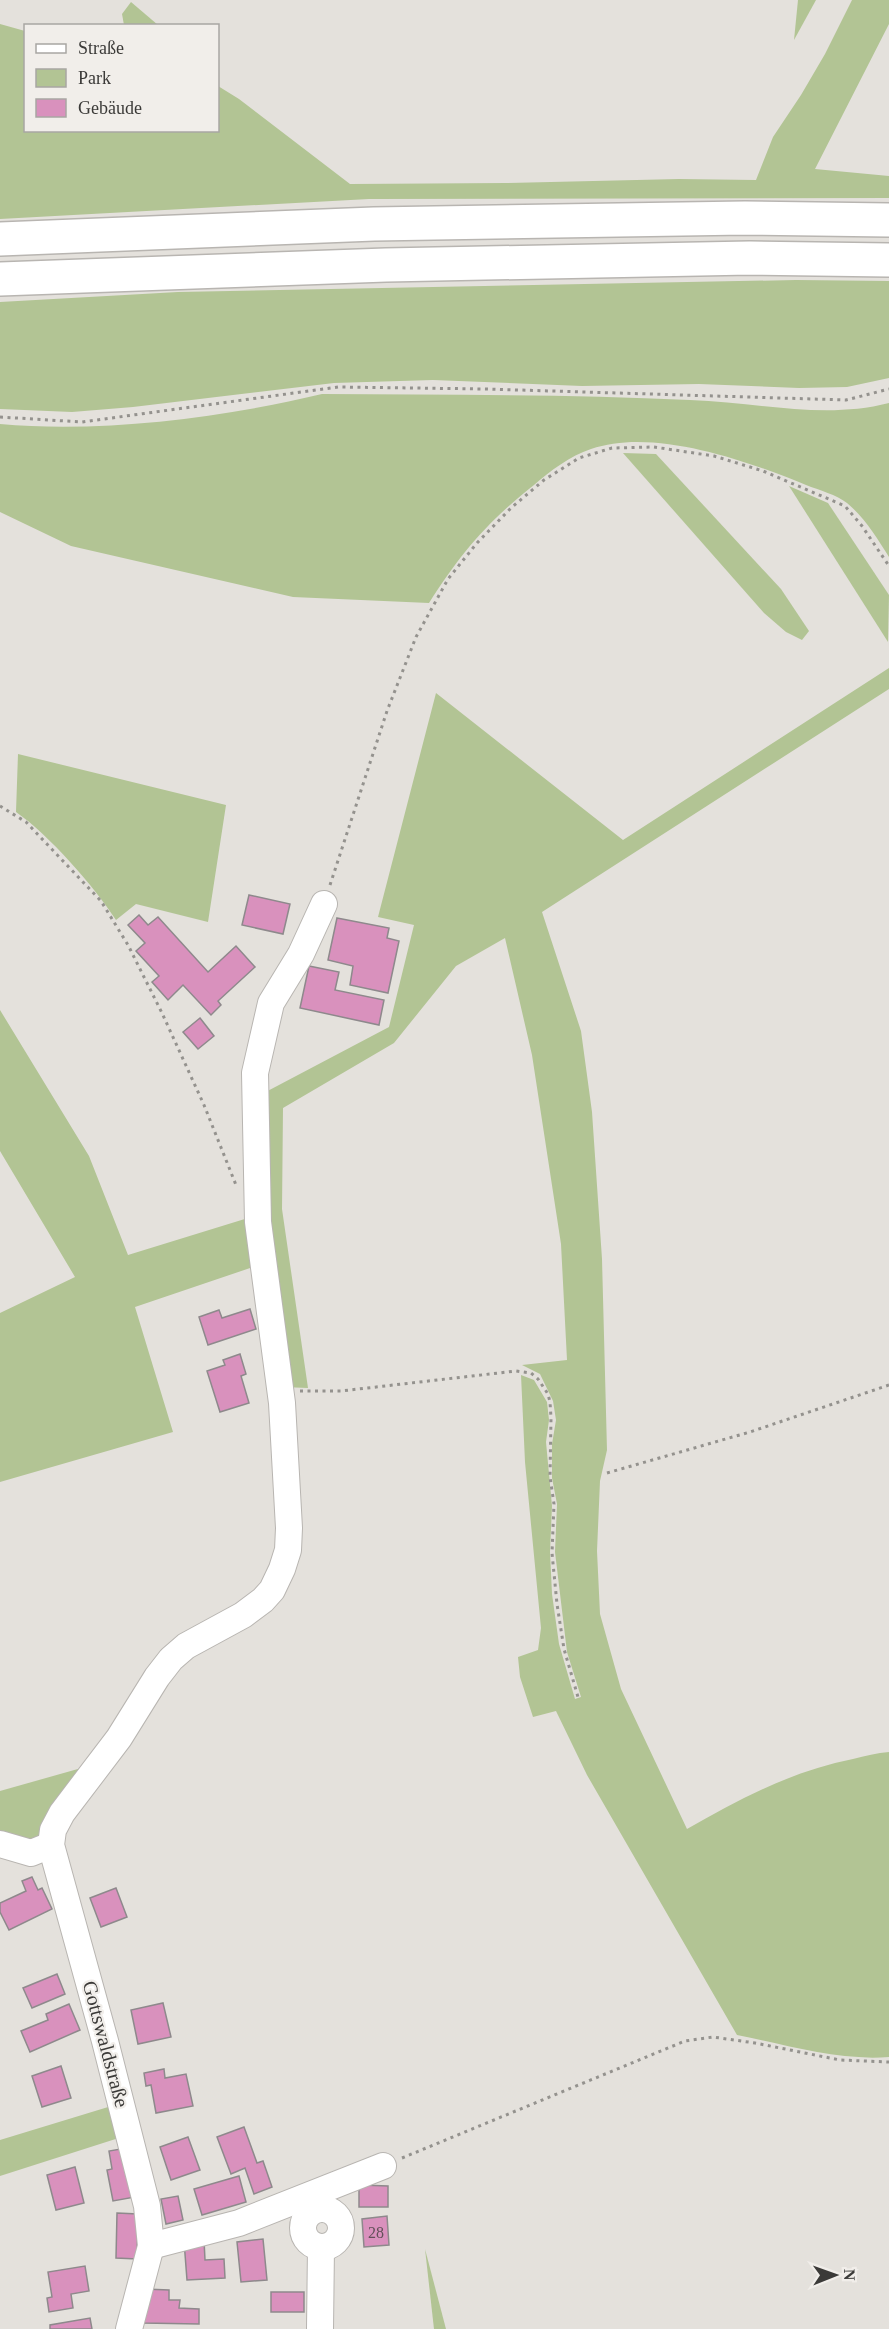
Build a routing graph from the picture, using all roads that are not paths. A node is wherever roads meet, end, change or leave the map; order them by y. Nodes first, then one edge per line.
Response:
1 (889, 220) edge
2 (0, 238) edge
3 (889, 260) edge
4 (0, 279) edge
5 (324, 904) road end
6 (0, 1844) edge
7 (51, 1845) junction
8 (383, 2166) road end
9 (151, 2246) junction
10 (321, 2247) dead end
11 (129, 2329) edge
12 (320, 2329) edge

1 - 2 highway
3 - 4 highway
5 - 7 street
6 - 7 street
7 - 9 street, Gottswaldstraße
8 - 9 street
9 - 11 street, Gottswaldstraße
10 - 12 street

